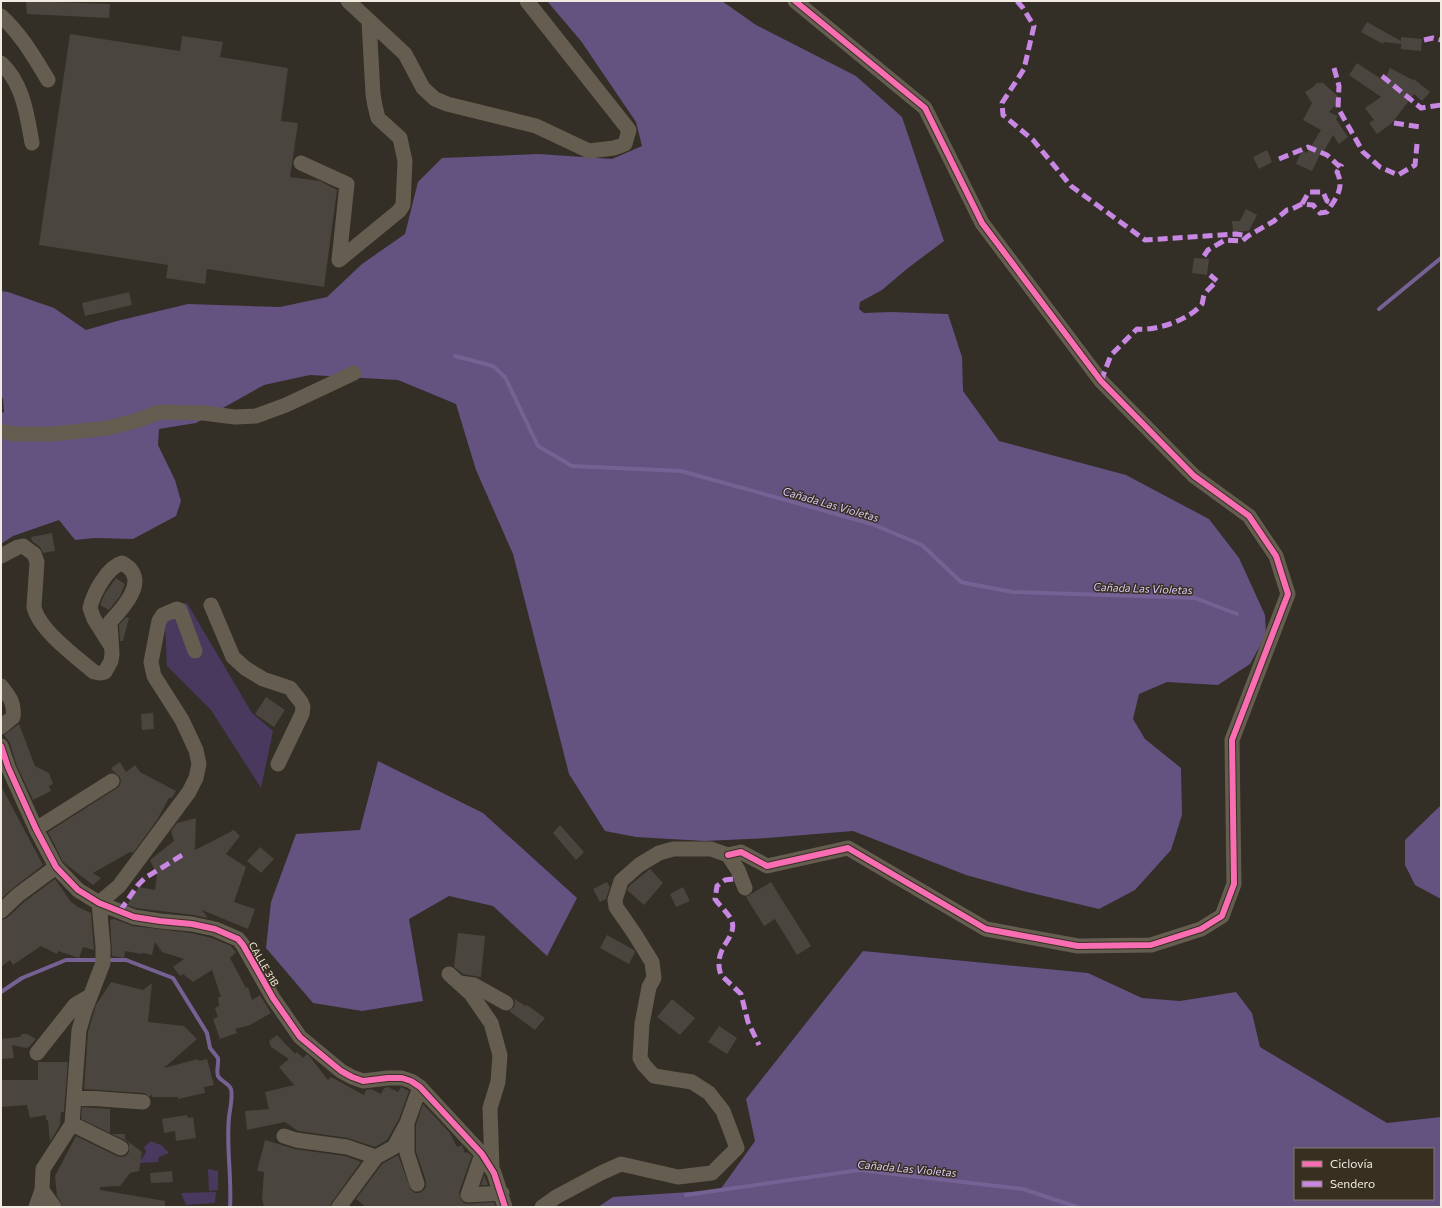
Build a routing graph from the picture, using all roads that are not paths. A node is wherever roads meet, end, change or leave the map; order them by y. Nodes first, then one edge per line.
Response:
1 (348, 1) edge
2 (527, 1) edge
3 (796, 1) edge
4 (1, 16) edge
5 (370, 21) junction
6 (1, 63) edge
7 (48, 80) dead end
8 (32, 143) dead end
9 (300, 163) dead end
10 (354, 373) dead end
11 (1, 431) edge
12 (1, 556) edge
13 (211, 605) dead end
14 (111, 646) junction
15 (195, 651) dead end
16 (1, 686) edge
17 (1, 727) edge
18 (1, 746) edge
19 (278, 764) dead end
20 (4, 772) edge
21 (112, 781) dead end
22 (36, 829) junction
23 (728, 855) junction
24 (56, 867) junction
25 (745, 888) dead end
26 (99, 903) junction
27 (1, 911) edge
28 (90, 996) junction
29 (506, 1003) dead end
30 (37, 1053) dead end
31 (420, 1087) junction
32 (74, 1097) junction
33 (143, 1102) dead end
34 (407, 1123) junction
35 (72, 1124) junction
36 (284, 1136) dead end
37 (121, 1148) dead end
38 (482, 1154) junction
39 (376, 1157) junction
40 (492, 1169) junction
41 (416, 1184) dead end
42 (42, 1190) junction
43 (504, 1200) edge
44 (36, 1207) edge
45 (54, 1207) edge
46 (339, 1207) edge
47 (542, 1207) edge

1 - 5 street
2 - 5 street
3 - 23 street
4 - 7 street
5 - 9 street
6 - 8 street
10 - 11 street
12 - 14 street
13 - 19 street
14 - 14 street
15 - 26 street
16 - 17 street
18 - 20 street, CALLE 31B
20 - 22 street, CALLE 31B
21 - 22 street
22 - 24 street, CALLE 31B
23 - 25 street
23 - 47 street
24 - 26 street, CALLE 31B
24 - 27 street
26 - 28 street
26 - 31 street, CALLE 31B
28 - 30 street
28 - 32 street
29 - 40 street
31 - 34 street
31 - 38 street, CALLE 31B
32 - 33 street
32 - 35 street
34 - 39 street
34 - 41 street
35 - 37 street
35 - 42 street
36 - 39 street
38 - 40 street, CALLE 31B
38 - 43 street
39 - 46 street
40 - 43 street, CALLE 31B
42 - 44 street
42 - 45 street

